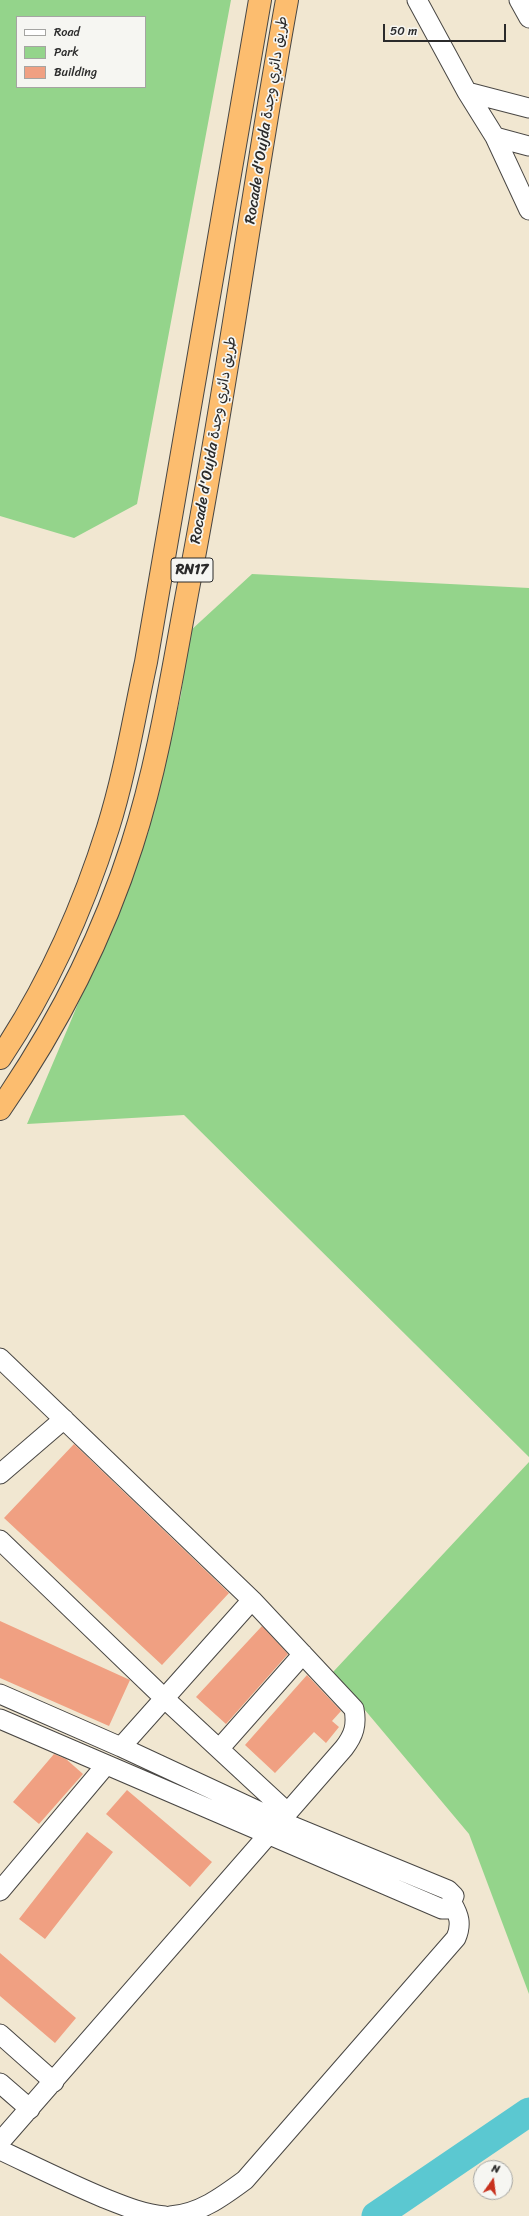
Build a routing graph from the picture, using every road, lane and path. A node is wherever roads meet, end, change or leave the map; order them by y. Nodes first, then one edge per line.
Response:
1 (260, 0) edge
2 (287, 0) edge
3 (417, 0) edge
4 (523, 2) edge
5 (529, 18) edge
6 (467, 92) junction
7 (529, 108) edge
8 (495, 137) junction
9 (529, 146) edge
10 (529, 210) edge
11 (0, 1058) edge
12 (0, 1109) edge
13 (0, 1358) edge
14 (64, 1419) junction
15 (0, 1474) edge
16 (0, 1540) edge
17 (252, 1600) junction
18 (303, 1654) junction
19 (0, 1694) edge
20 (164, 1698) junction
21 (0, 1719) edge
22 (121, 1747) junction
23 (219, 1748) junction
24 (106, 1765) junction
25 (284, 1816) junction
26 (269, 1836) junction
27 (0, 1891) edge
28 (452, 1903) junction
29 (0, 2034) edge
30 (54, 2082) junction
31 (0, 2083) edge
32 (30, 2109) junction
33 (0, 2142) edge
34 (0, 2150) edge
35 (165, 2216) edge
36 (170, 2216) edge

1 - 11 highway, Rocade d'Oujda طريق دائري وجدة / RN17
2 - 12 highway, Rocade d'Oujda طريق دائري وجدة / RN17
3 - 6 street
4 - 5 street
6 - 7 street
6 - 8 street
8 - 9 street
8 - 10 street
13 - 14 street
14 - 15 street
14 - 17 street
16 - 20 street
17 - 18 street
17 - 20 street
18 - 23 street
18 - 25 street
19 - 22 street
20 - 22 street
20 - 23 street
21 - 24 street
22 - 25 street
23 - 25 street
24 - 26 street
24 - 27 street
25 - 26 street
25 - 28 street
26 - 28 street
26 - 30 street
28 - 36 street
29 - 30 street
30 - 32 street
31 - 32 street
32 - 33 street
34 - 35 street

